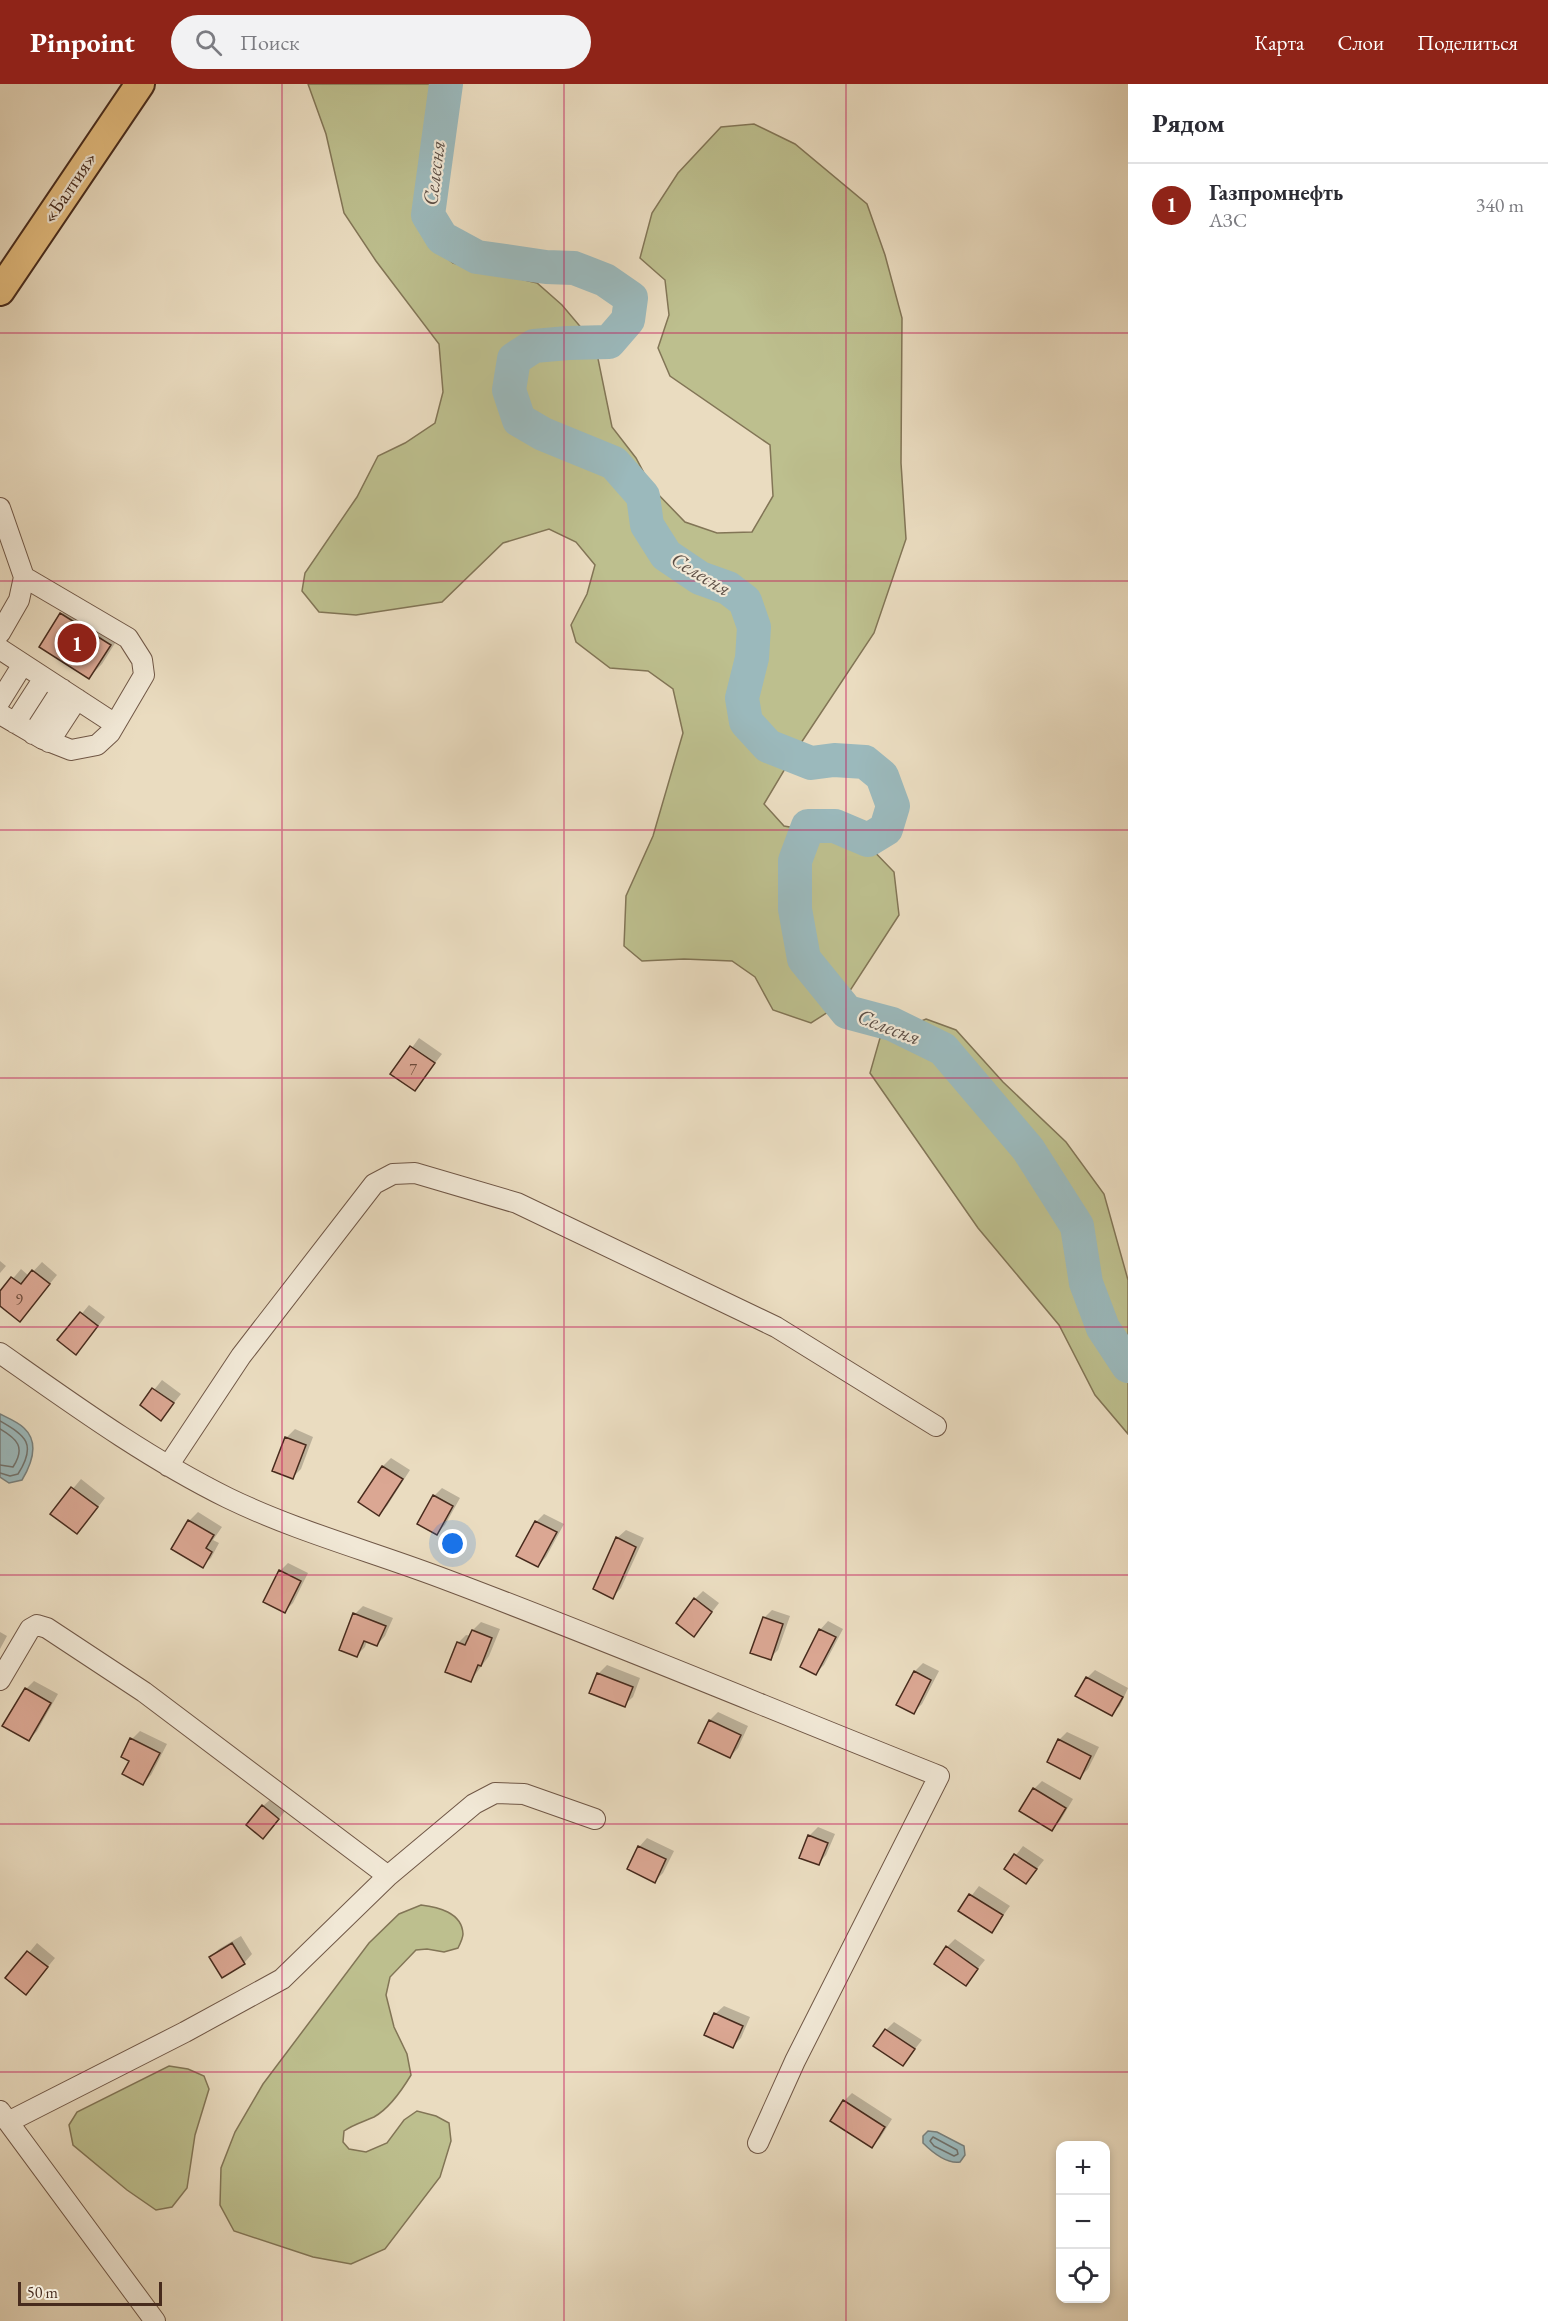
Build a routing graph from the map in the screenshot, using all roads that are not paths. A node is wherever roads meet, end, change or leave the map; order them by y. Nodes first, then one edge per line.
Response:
1 (140, 84) edge
2 (0, 291) edge
3 (0, 508) edge
4 (24, 577) junction
5 (0, 633) edge
6 (0, 649) edge
7 (23, 664) junction
8 (44, 678) junction
9 (70, 694) junction
10 (0, 701) edge
11 (7, 719) edge
12 (115, 724) junction
13 (41, 738) junction
14 (0, 1353) edge
15 (936, 1426) dead end
16 (168, 1466) junction
17 (0, 1680) edge
18 (595, 1818) dead end
19 (388, 1876) junction
20 (4, 2116) edge
21 (758, 2143) dead end
22 (155, 2321) edge

1 - 2 highway, «Балтия»
3 - 4 street
4 - 5 street
4 - 12 street
6 - 7 street
7 - 8 street
7 - 10 street
8 - 9 street
8 - 11 street
9 - 12 street
9 - 13 street
11 - 13 street
12 - 13 street
14 - 16 street
15 - 16 street
16 - 21 street
17 - 19 street
18 - 19 street
19 - 20 street
20 - 22 street

